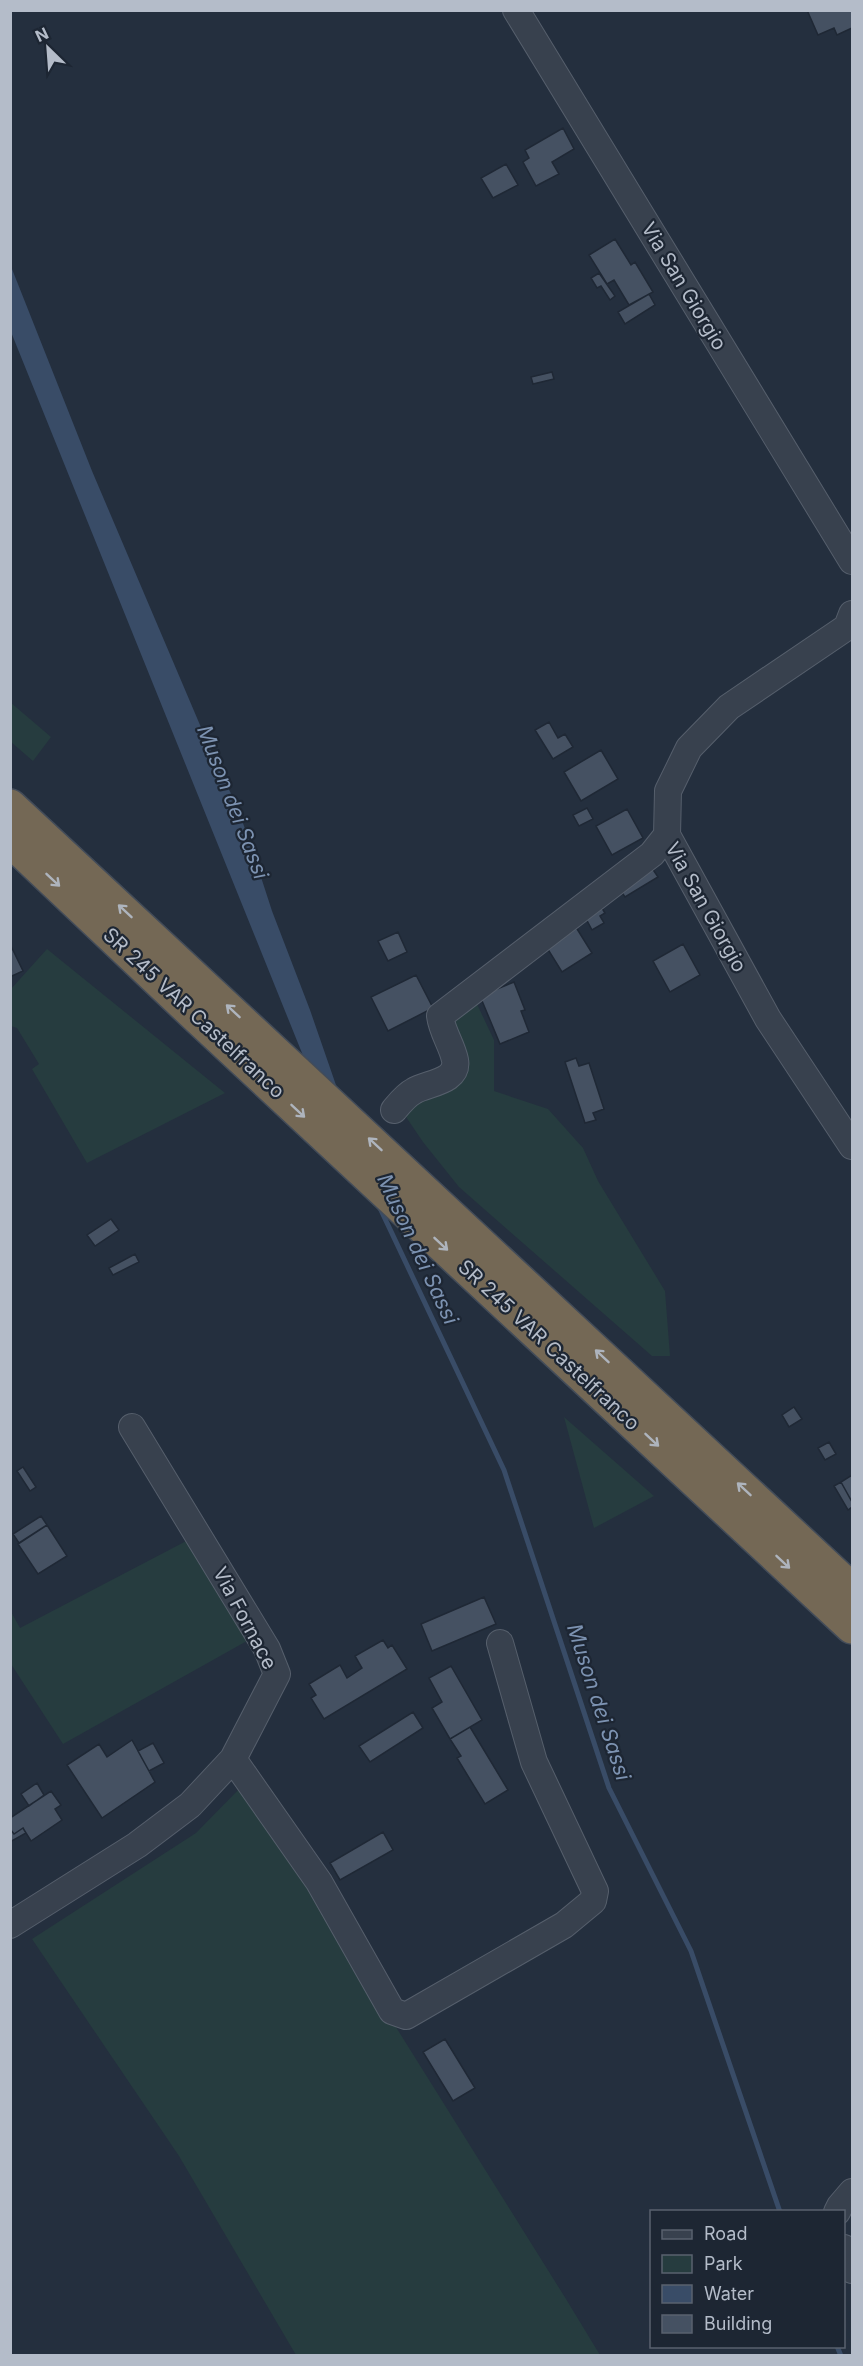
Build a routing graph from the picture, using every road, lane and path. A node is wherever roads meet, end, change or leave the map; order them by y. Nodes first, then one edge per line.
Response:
1 (516, 10) edge
2 (852, 561) edge
3 (852, 614) edge
4 (10, 806) edge
5 (667, 835) junction
6 (10, 840) edge
7 (394, 1110) dead end
8 (852, 1146) edge
9 (132, 1427) dead end
10 (852, 1590) edge
11 (852, 1627) edge
12 (501, 1643) dead end
13 (233, 1759) junction
14 (10, 1925) edge
15 (852, 2192) edge
16 (838, 2210) edge
17 (845, 2253) edge
18 (852, 2270) edge

1 - 2 street, Via San Giorgio
3 - 5 street, Via San Giorgio
10 -> 4 highway, SR 245 VAR Castelfranco
5 - 7 street
5 - 8 street, Via San Giorgio
6 -> 11 highway, SR 245 VAR Castelfranco
9 - 13 street, Via Fornace
12 - 13 street
13 - 14 street, Via Fornace
15 - 16 street
17 - 18 street

